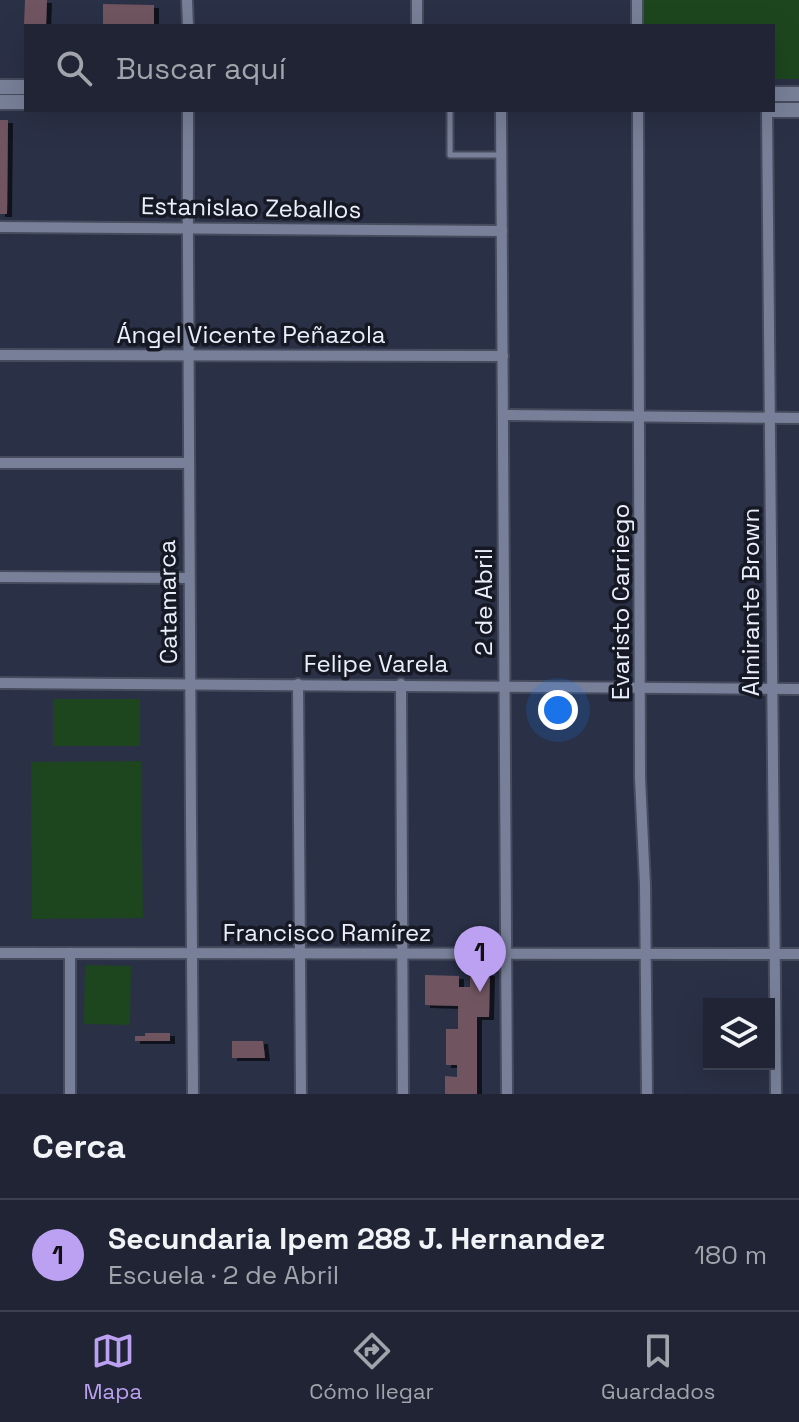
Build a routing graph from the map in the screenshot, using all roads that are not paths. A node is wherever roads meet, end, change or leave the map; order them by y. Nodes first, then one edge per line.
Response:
1 (187, 0) edge
2 (417, 0) edge
3 (637, 0) edge
4 (188, 24) edge
5 (417, 24) edge
6 (637, 24) edge
7 (0, 87) edge
8 (24, 87) edge
9 (775, 94) edge
10 (799, 94) edge
11 (0, 102) edge
12 (24, 102) edge
13 (775, 110) edge
14 (799, 110) edge
15 (188, 112) edge
16 (450, 112) edge
17 (501, 112) edge
18 (638, 112) edge
19 (768, 112) edge
20 (501, 155) junction
21 (0, 227) edge
22 (188, 227) junction
23 (502, 231) junction
24 (189, 354) junction
25 (0, 355) edge
26 (503, 356) junction
27 (503, 415) junction
28 (640, 416) junction
29 (771, 418) junction
30 (799, 418) edge
31 (0, 463) edge
32 (187, 463) junction
33 (0, 577) edge
34 (188, 578) junction
35 (0, 683) edge
36 (189, 684) junction
37 (298, 684) junction
38 (401, 684) junction
39 (505, 684) junction
40 (641, 686) junction
41 (771, 688) junction
42 (799, 689) edge
43 (300, 952) junction
44 (402, 952) junction
45 (0, 953) edge
46 (70, 953) junction
47 (193, 953) junction
48 (506, 953) junction
49 (646, 954) junction
50 (775, 954) junction
51 (799, 954) edge
52 (70, 1094) edge
53 (193, 1094) edge
54 (301, 1094) edge
55 (403, 1094) edge
56 (507, 1094) edge
57 (647, 1094) edge
58 (776, 1094) edge

1 - 4 street
2 - 5 street
3 - 6 street
7 - 8 main road
9 - 10 main road
11 - 12 main road
13 - 14 main road
15 - 22 street, Catamarca
16 - 20 lane
17 - 20 street, 2 de Abril
18 - 28 street, Evaristo Carriego
19 - 29 street, Almirante Brown
20 - 23 street, 2 de Abril
21 - 22 street, Estanislao Zeballos
22 - 23 street, Estanislao Zeballos
22 - 24 street, Catamarca
23 - 26 street, 2 de Abril
24 - 25 street, Ángel Vicente Peñazola
24 - 26 street, Ángel Vicente Peñazola
24 - 32 street, Catamarca
26 - 27 street, 2 de Abril
27 - 28 street
27 - 39 street, 2 de Abril
28 - 29 street
28 - 40 street, Evaristo Carriego
29 - 30 street
29 - 41 street, Almirante Brown
31 - 32 street
32 - 34 street, Catamarca
33 - 34 street
34 - 36 street, Catamarca
35 - 36 street, Felipe Varela
36 - 37 street, Felipe Varela
36 - 47 street, Catamarca
37 - 38 street, Felipe Varela
37 - 43 street
38 - 39 street, Felipe Varela
38 - 44 street
39 - 40 street, Felipe Varela
39 - 48 street, 2 de Abril
40 - 41 street, Felipe Varela
40 - 49 street, Evaristo Carriego
41 - 42 street, Felipe Varela
41 - 50 street, Almirante Brown
43 - 44 street, Francisco Ramírez
43 - 47 street, Francisco Ramírez
43 - 54 street
44 - 48 street, Francisco Ramírez
44 - 55 street
45 - 46 street, Francisco Ramírez
46 - 47 street, Francisco Ramírez
46 - 52 street
47 - 53 street, Catamarca
48 - 49 street, Francisco Ramírez
48 - 56 street, 2 de Abril
49 - 50 street, Francisco Ramírez
49 - 57 street, Evaristo Carriego
50 - 51 street, Francisco Ramírez
50 - 58 street, Almirante Brown

